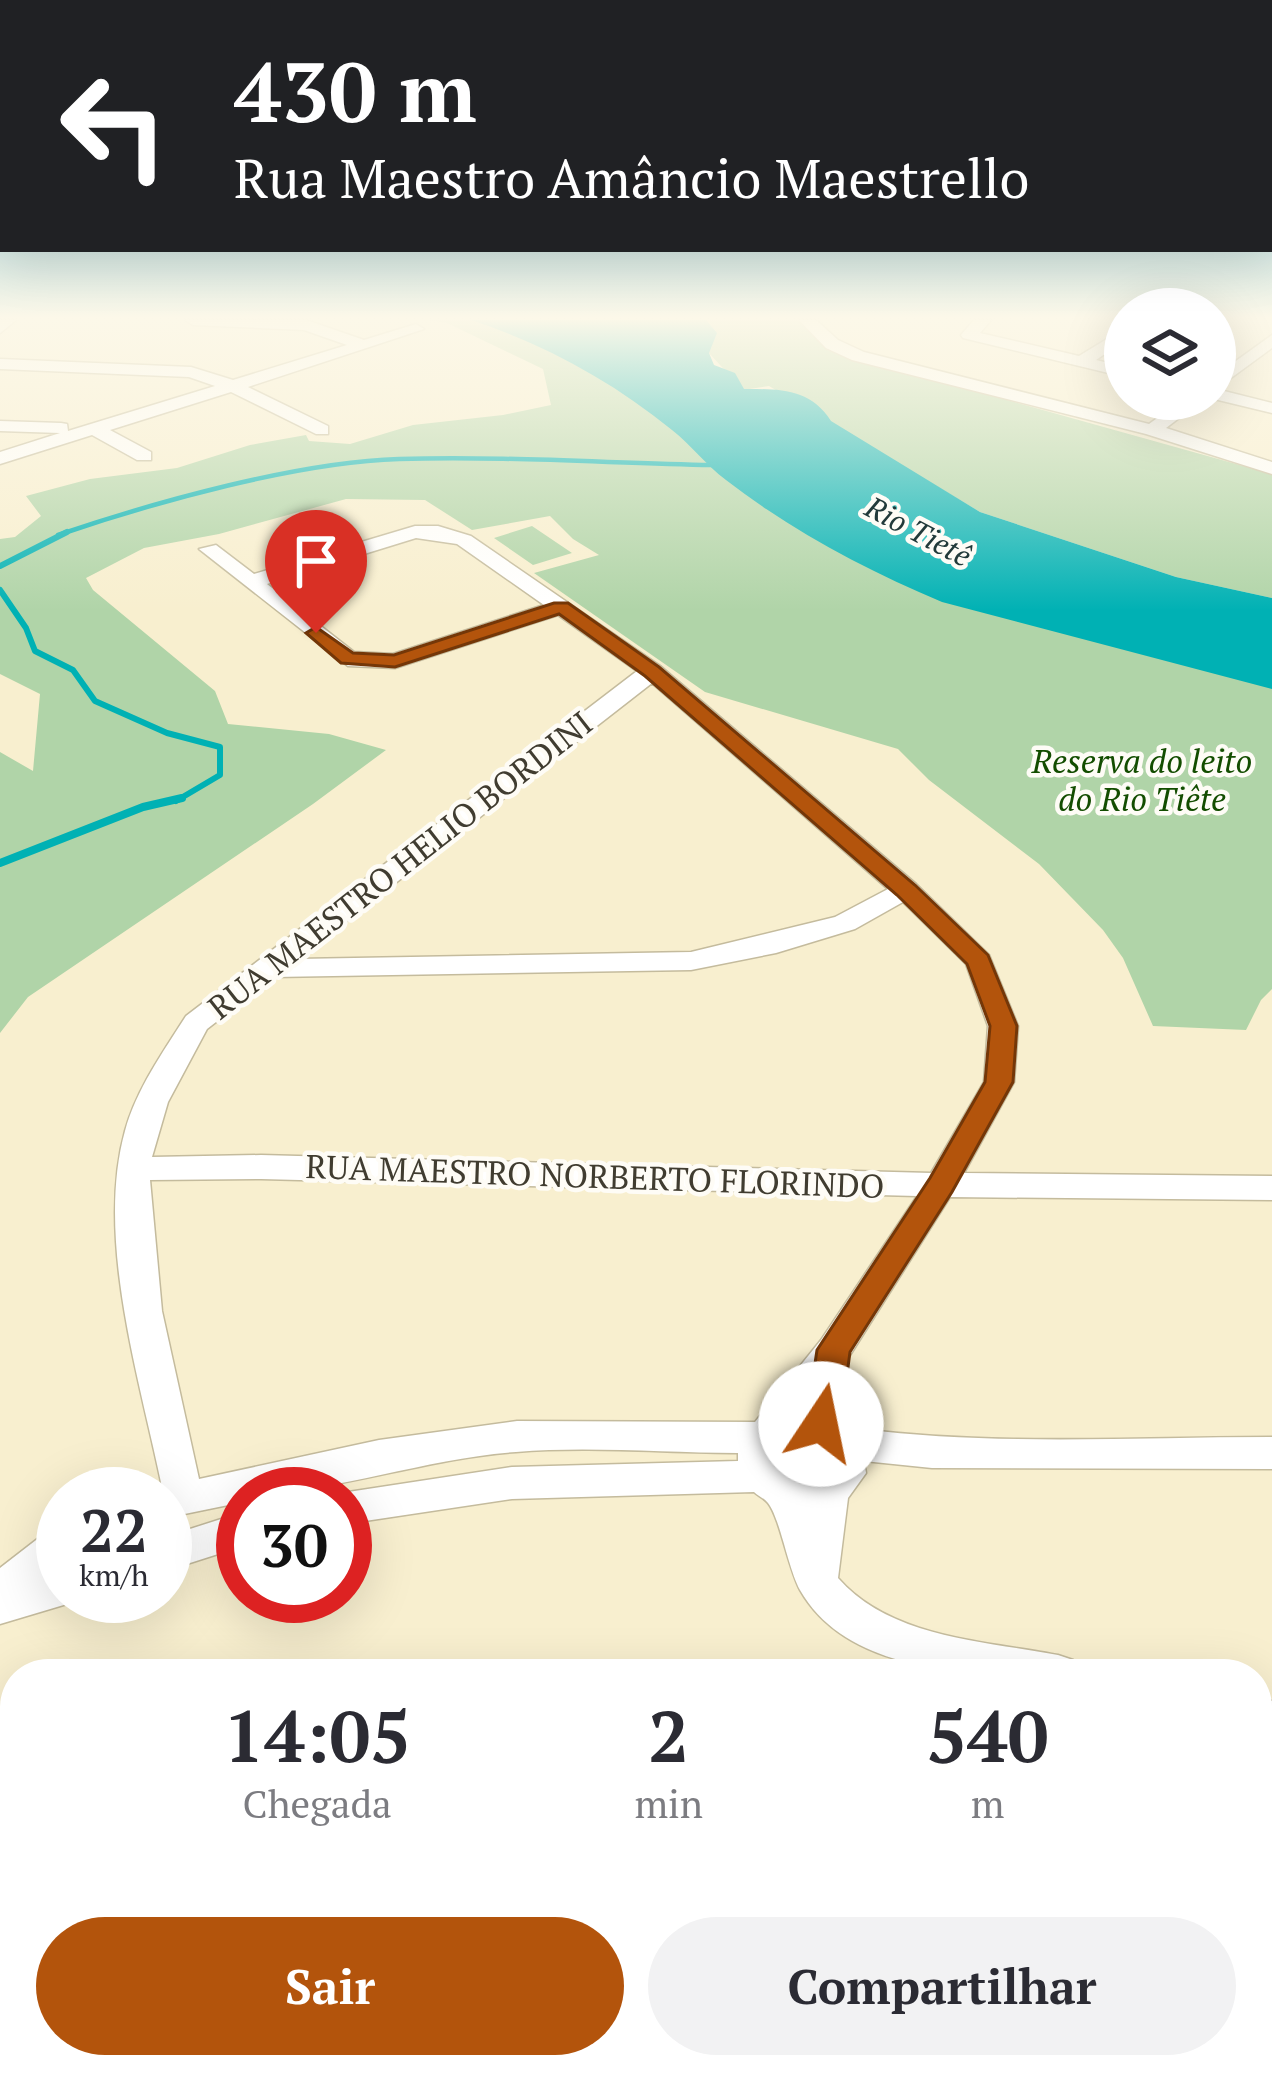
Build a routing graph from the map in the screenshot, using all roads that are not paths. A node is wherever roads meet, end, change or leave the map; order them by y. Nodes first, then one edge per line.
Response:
1 (124, 417) edge
2 (295, 417) edge
3 (1100, 417) edge
4 (1166, 420) edge
5 (0, 426) edge
6 (88, 428) junction
7 (322, 430) dead end
8 (1152, 430) junction
9 (145, 457) dead end
10 (0, 458) edge
11 (1272, 468) edge
12 (209, 549) dead end
13 (251, 582) junction
14 (561, 607) junction
15 (652, 671) junction
16 (906, 890) junction
17 (272, 968) junction
18 (134, 1169) junction
19 (941, 1185) junction
20 (1272, 1187) edge
21 (834, 1350) junction
22 (1272, 1453) edge
23 (771, 1458) junction
24 (838, 1460) junction
25 (169, 1467) edge
26 (192, 1495) edge
27 (372, 1503) edge
28 (36, 1564) edge
29 (818, 1584) junction
30 (0, 1592) edge
31 (36, 1596) edge
32 (0, 1606) edge
33 (990, 1659) edge

1 - 6 street
2 - 7 street
3 - 8 street
4 - 8 street
5 - 6 street
6 - 9 street
6 - 10 street
8 - 11 street
12 - 13 street
13 - 14 street
13 - 14 street
14 - 15 street
15 - 16 street
15 - 17 street, RUA MAESTRO HELIO BORDINI
16 - 17 street
16 - 19 street
17 - 18 street, RUA MAESTRO HELIO BORDINI
18 - 19 street, RUA MAESTRO NORBERTO FLORINDO
18 - 25 street, RUA MAESTRO HELIO BORDINI
19 - 20 street, RUA MAESTRO NORBERTO FLORINDO
19 - 21 street
21 - 23 street
21 - 24 street
22 - 24 street
23 - 24 street
23 - 24 street
23 - 26 street
23 - 27 street
23 - 29 street
24 - 29 street
28 - 30 street
29 - 33 street
31 - 32 street

